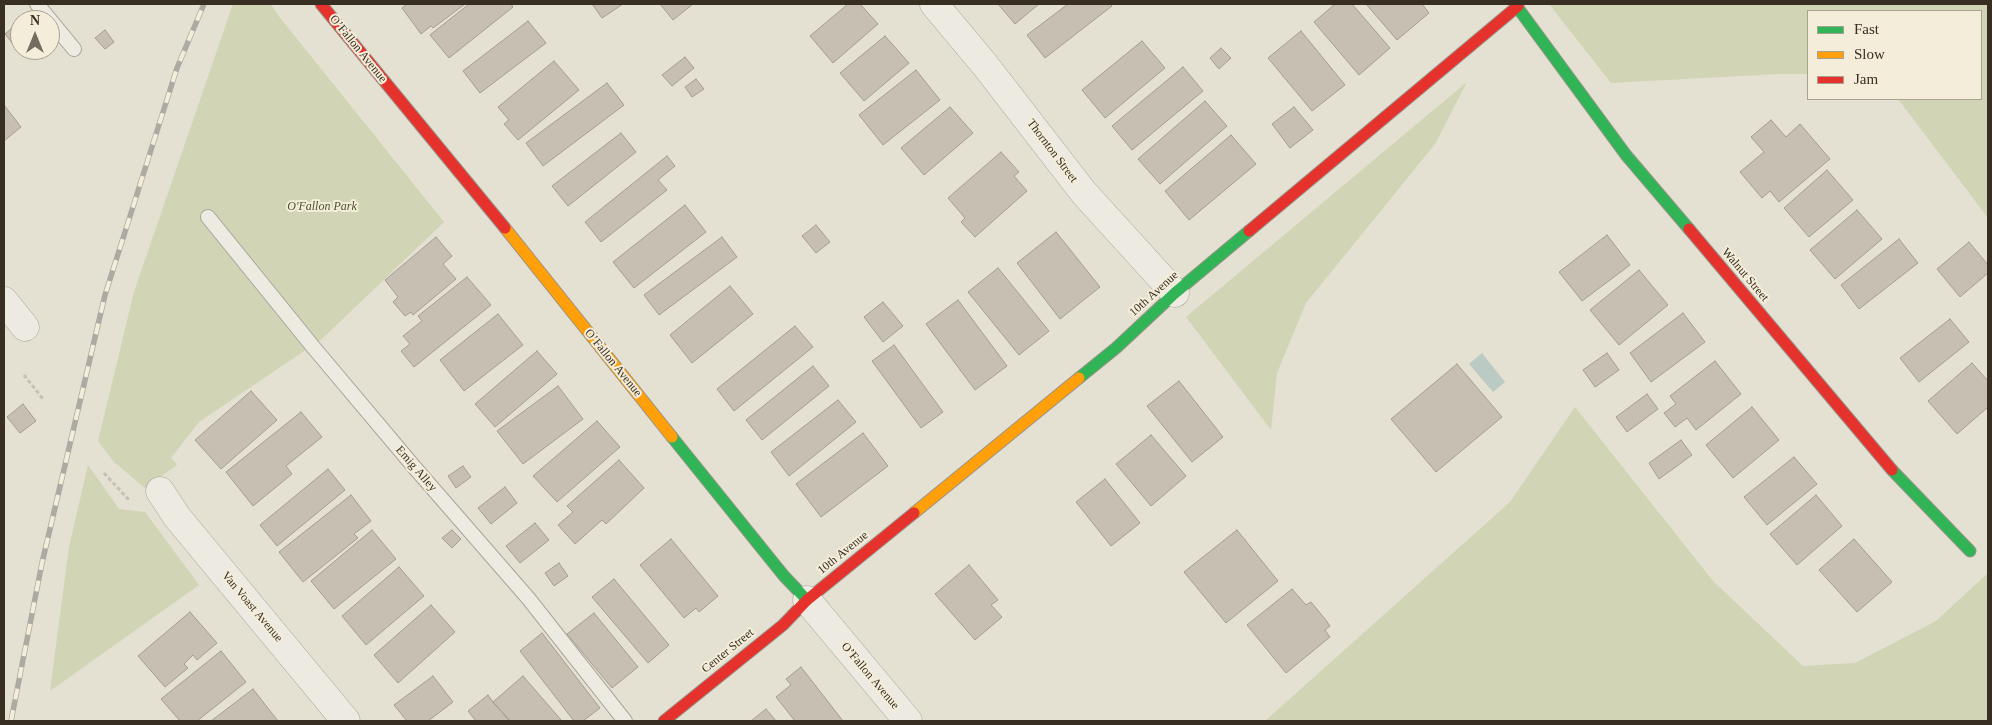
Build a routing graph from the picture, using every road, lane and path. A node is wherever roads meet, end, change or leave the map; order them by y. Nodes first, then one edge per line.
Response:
1 (37, 4) edge
2 (321, 4) edge
3 (934, 4) edge
4 (1516, 5) edge
5 (74, 49) dead end
6 (208, 217) dead end
7 (1175, 293) junction
8 (4, 301) edge
9 (26, 327) dead end
10 (24, 375) dead end
11 (43, 399) dead end
12 (104, 473) dead end
13 (160, 491) dead end
14 (133, 505) dead end
15 (1970, 551) dead end
16 (807, 600) junction
17 (346, 721) edge
18 (624, 721) edge
19 (664, 721) edge
20 (908, 721) edge

1 - 5 lane
2 - 16 street, O’Fallon Avenue
3 - 7 street, Thornton Street
4 - 7 street, 10th Avenue
4 - 15 street, Walnut Street
6 - 18 lane, Emig Alley
7 - 16 street, 10th Avenue
8 - 9 street
10 - 11 path
12 - 14 path
13 - 17 street, Van Voast Avenue
16 - 19 street, Center Street
16 - 20 street, O’Fallon Avenue

